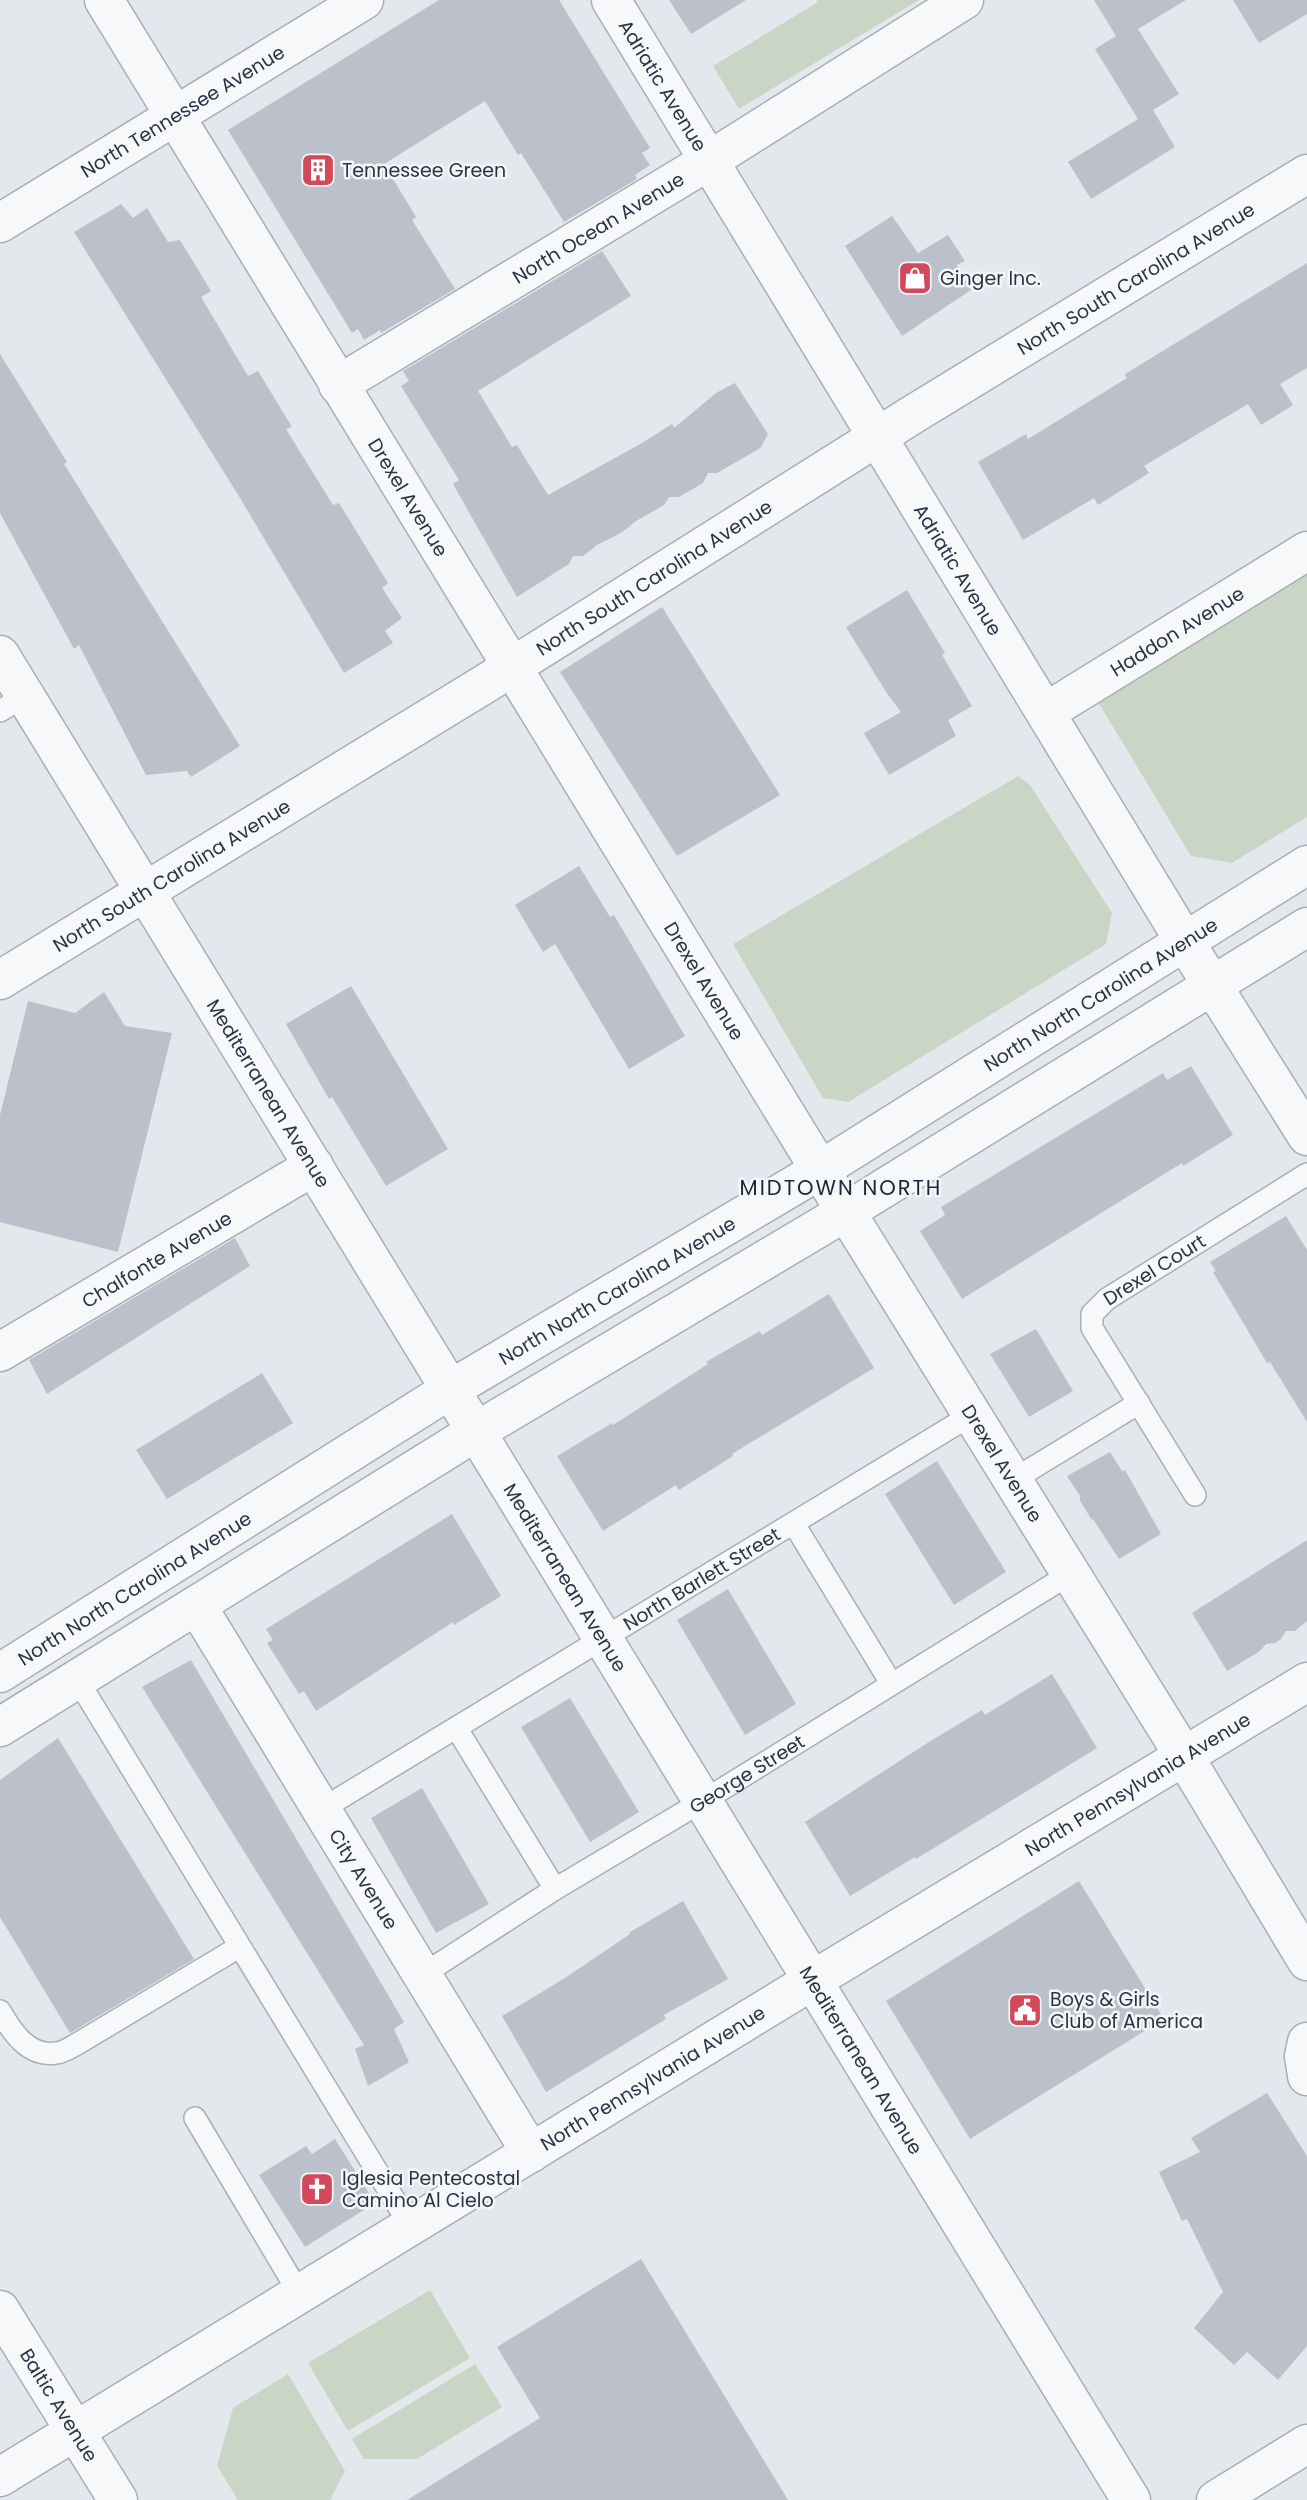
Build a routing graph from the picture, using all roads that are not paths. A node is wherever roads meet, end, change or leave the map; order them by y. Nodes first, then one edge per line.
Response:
1 (104, 0) edge
2 (364, 0) edge
3 (611, 0) edge
4 (964, 0) edge
5 (175, 117) junction
6 (709, 160) junction
7 (1307, 174) edge
8 (0, 223) edge
9 (338, 385) junction
10 (878, 438) junction
11 (1307, 551) edge
12 (0, 655) edge
13 (511, 667) junction
14 (13, 703) edge
15 (1046, 712) junction
16 (1307, 865) edge
17 (144, 891) junction
18 (1307, 927) edge
19 (1185, 942) junction
20 (0, 980) edge
21 (1212, 984) junction
22 (1307, 1136) edge
23 (314, 1166) junction
24 (820, 1170) junction
25 (1307, 1174) edge
26 (847, 1211) junction
27 (0, 1352) edge
28 (451, 1389) junction
29 (1139, 1403) junction
30 (973, 1414) junction
31 (477, 1431) junction
32 (1013, 1480) junction
33 (1195, 1495) dead end
34 (794, 1524) junction
35 (1070, 1574) junction
36 (197, 1606) junction
37 (604, 1639) junction
38 (0, 1674) edge
39 (77, 1679) junction
40 (1307, 1682) edge
41 (891, 1683) junction
42 (0, 1727) edge
43 (457, 1729) junction
44 (1184, 1756) junction
45 (703, 1801) junction
46 (322, 1809) junction
47 (555, 1889) junction
48 (239, 1947) junction
49 (1307, 1961) edge
50 (422, 1975) junction
51 (813, 1980) junction
52 (0, 2011) edge
53 (1307, 2042) edge
54 (1307, 2076) edge
55 (195, 2118) dead end
56 (531, 2153) junction
57 (411, 2227) junction
58 (299, 2293) junction
59 (0, 2310) edge
60 (75, 2430) junction
61 (1307, 2444) edge
62 (0, 2477) edge
63 (118, 2500) edge
64 (1131, 2500) edge
65 (1216, 2500) edge

1 - 5 street, Drexel Avenue
2 - 5 street, North Tennessee Avenue
3 - 6 street, Adriatic Avenue
4 - 6 street, North Ocean Avenue
5 - 8 street, North Tennessee Avenue
5 - 9 street, Drexel Avenue
6 - 9 street, North Ocean Avenue
6 - 10 street, Adriatic Avenue
7 - 10 street, North South Carolina Avenue
9 - 13 street, Drexel Avenue
10 - 13 street, North South Carolina Avenue
10 - 15 street, Adriatic Avenue
11 - 15 street, Haddon Avenue
12 - 14 street, Mediterranean Avenue
13 - 17 street, North South Carolina Avenue
13 - 24 street, Drexel Avenue
14 - 17 street, Mediterranean Avenue
15 - 19 street, Adriatic Avenue
16 - 19 street, North North Carolina Avenue
17 - 20 street, North South Carolina Avenue
17 - 23 street, Mediterranean Avenue
18 - 21 street
19 - 21 street, Adriatic Avenue
19 - 24 street, North North Carolina Avenue
21 - 22 street, Adriatic Avenue
21 - 26 street
23 - 27 street, Chalfonte Avenue
23 - 28 street, Mediterranean Avenue
24 - 26 street, Drexel Avenue
24 - 28 street, North North Carolina Avenue
25 - 29 lane, Drexel Court
26 - 30 street, Drexel Avenue
26 - 31 street
28 - 31 street, Mediterranean Avenue
28 - 38 street, North North Carolina Avenue
29 - 32 lane
29 - 33 lane, Drexel Court
30 - 32 street, Drexel Avenue
30 - 34 lane, North Barlett Street
31 - 36 street
31 - 37 street, Mediterranean Avenue
32 - 35 street, Drexel Avenue
34 - 37 lane, North Barlett Street
34 - 41 lane
35 - 41 lane, George Street
35 - 44 street, Drexel Avenue
36 - 39 street
36 - 46 street, City Avenue
37 - 43 lane, North Barlett Street
37 - 45 street, Mediterranean Avenue
39 - 42 street
39 - 48 lane
40 - 44 street, North Pennsylvania Avenue
41 - 45 lane, George Street
43 - 46 lane, North Barlett Street
43 - 47 lane
44 - 49 street, Drexel Avenue
44 - 51 street, North Pennsylvania Avenue
45 - 47 lane, George Street
45 - 51 street, Mediterranean Avenue
46 - 50 street, City Avenue
47 - 50 lane, George Street
48 - 52 lane
48 - 57 lane
50 - 56 street, City Avenue
51 - 56 street, North Pennsylvania Avenue
51 - 64 street, Mediterranean Avenue
53 - 54 street
55 - 58 lane
56 - 57 street, North Pennsylvania Avenue
57 - 58 street, North Pennsylvania Avenue
58 - 60 street, North Pennsylvania Avenue
59 - 60 street, Baltic Avenue
60 - 62 street, North Pennsylvania Avenue
60 - 63 street, Baltic Avenue
61 - 65 street

